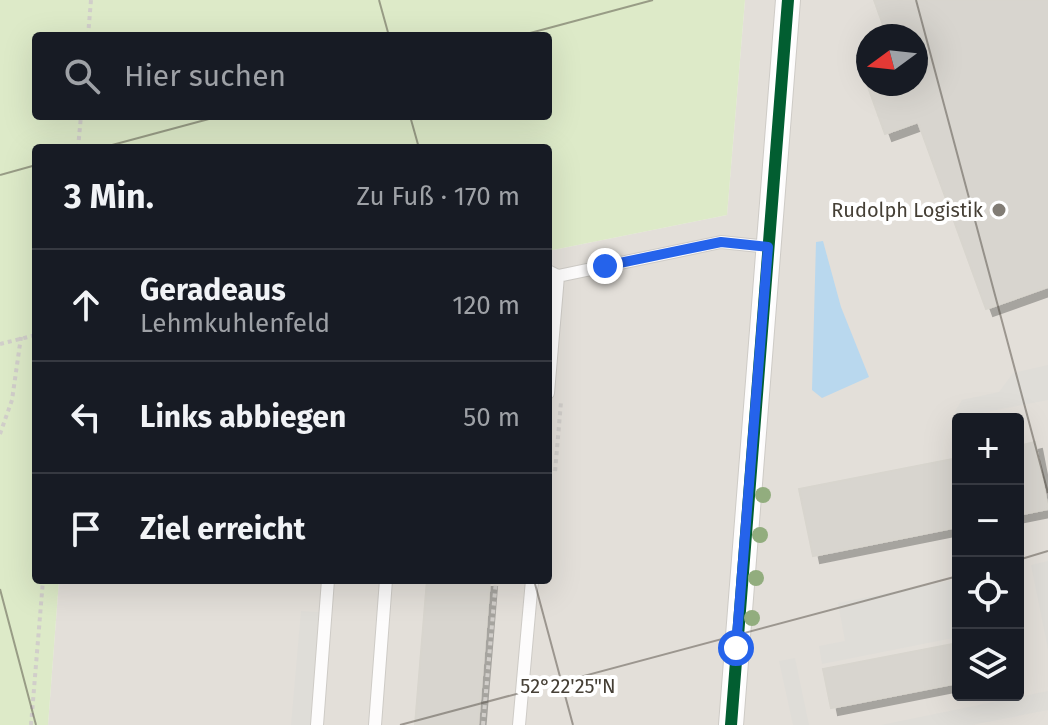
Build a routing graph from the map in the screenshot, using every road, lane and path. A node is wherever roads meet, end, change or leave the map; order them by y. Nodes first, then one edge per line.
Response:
1 (91, 0) edge
2 (788, 0) edge
3 (88, 32) edge
4 (81, 120) edge
5 (78, 144) edge
6 (768, 247) junction
7 (553, 273) edge
8 (552, 297) edge
9 (32, 336) edge
10 (21, 337) junction
11 (0, 344) edge
12 (0, 434) edge
13 (43, 584) edge
14 (328, 584) edge
15 (386, 584) edge
16 (496, 584) edge
17 (532, 584) edge
18 (31, 725) edge
19 (317, 725) edge
20 (375, 725) edge
21 (483, 725) edge
22 (519, 725) edge
23 (731, 725) edge

1 - 3 path
2 - 6 street
4 - 5 path
6 - 7 lane
6 - 23 street
7 - 8 lane
9 - 10 path
10 - 11 path
10 - 12 path
13 - 18 path
14 - 19 lane
15 - 20 lane
16 - 21 path
17 - 22 lane

